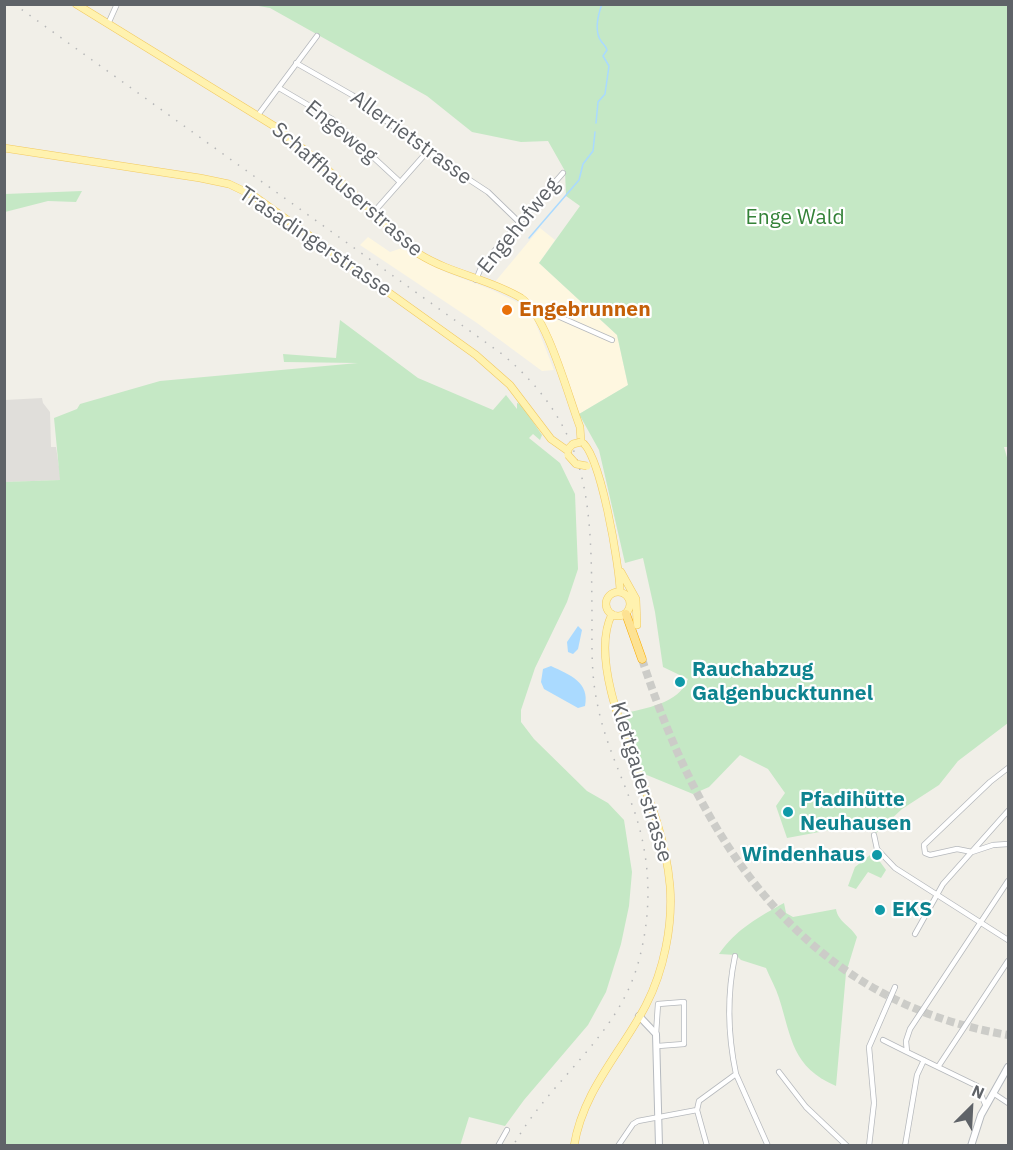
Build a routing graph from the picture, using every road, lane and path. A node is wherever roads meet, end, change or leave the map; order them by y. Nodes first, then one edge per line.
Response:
1 (76, 4) edge
2 (117, 4) edge
3 (107, 25) junction
4 (318, 36) dead end
5 (296, 63) junction
6 (279, 88) junction
7 (258, 115) junction
8 (4, 148) edge
9 (427, 152) junction
10 (563, 173) dead end
11 (400, 182) junction
12 (373, 213) junction
13 (519, 222) junction
14 (476, 280) junction
15 (535, 310) junction
16 (612, 340) dead end
17 (583, 442) junction
18 (568, 451) junction
19 (602, 490) junction
20 (620, 569) junction
21 (620, 592) junction
22 (612, 614) junction
23 (626, 614) junction
24 (637, 625) joint
25 (636, 636) junction
26 (642, 659) tunnel mouth
27 (1008, 768) edge
28 (1008, 811) edge
29 (874, 835) dead end
30 (1008, 844) edge
31 (972, 852) junction
32 (1008, 880) edge
33 (937, 894) junction
34 (979, 922) junction
35 (915, 934) dead end
36 (1008, 940) edge
37 (735, 956) dead end
38 (1008, 961) edge
39 (895, 987) dead end
40 (639, 1016) junction
41 (656, 1034) junction
42 (883, 1040) dead end
43 (658, 1046) junction
44 (906, 1050) junction
45 (924, 1060) junction
46 (938, 1067) junction
47 (1008, 1067) edge
48 (778, 1072) dead end
49 (736, 1074) junction
50 (993, 1093) junction
51 (1008, 1103) edge
52 (986, 1106) junction
53 (697, 1110) junction
54 (658, 1117) junction
55 (507, 1130) dead end
56 (498, 1146) edge
57 (574, 1146) edge
58 (618, 1146) edge
59 (660, 1146) edge
60 (707, 1146) edge
61 (768, 1146) edge
62 (846, 1146) edge
63 (869, 1146) edge
64 (905, 1146) edge
65 (971, 1146) edge

1 - 3 main road, Schaffhauserstrasse
2 - 3 street
3 - 7 main road, Schaffhauserstrasse
4 - 5 street
5 - 6 street
5 - 9 street, Allerrietstrasse
6 - 7 street
6 - 11 street, Engeweg
7 - 12 main road, Schaffhauserstrasse
8 - 18 main road, Trasadingerstrasse
9 - 11 street
9 - 13 street, Allerrietstrasse
10 - 13 street, Engehofweg
11 - 12 street
12 - 14 main road, Schaffhauserstrasse
13 - 14 street, Engehofweg
14 - 15 main road, Schaffhauserstrasse
15 - 16 street
15 - 17 main road
17 - 18 main road, bridge
17 - 19 main road
18 - 19 main road, Trasadingerstrasse, bridge
19 - 20 main road
20 - 21 main road
20 - 24 main road
21 - 22 main road
21 - 23 main road
22 - 23 main road
22 - 40 main road, Klettgauerstrasse
23 - 25 highway
24 - 25 highway
25 - 26 highway
27 - 31 street
28 - 31 street
29 - 33 street
30 - 31 street
31 - 33 street
32 - 34 street
33 - 34 street
33 - 35 street
34 - 36 street
34 - 44 street
37 - 49 street
38 - 46 street
39 - 63 street
40 - 41 street
40 - 57 main road, Klettgauerstrasse
41 - 43 street
41 - 43 street
42 - 44 street
43 - 54 street
44 - 45 street
45 - 46 street
45 - 64 street
46 - 52 street
47 - 50 street
48 - 62 street
49 - 53 street
49 - 61 street
50 - 51 street
50 - 52 street
52 - 65 street
53 - 54 street
53 - 60 street
54 - 58 street
54 - 59 street
55 - 56 street

